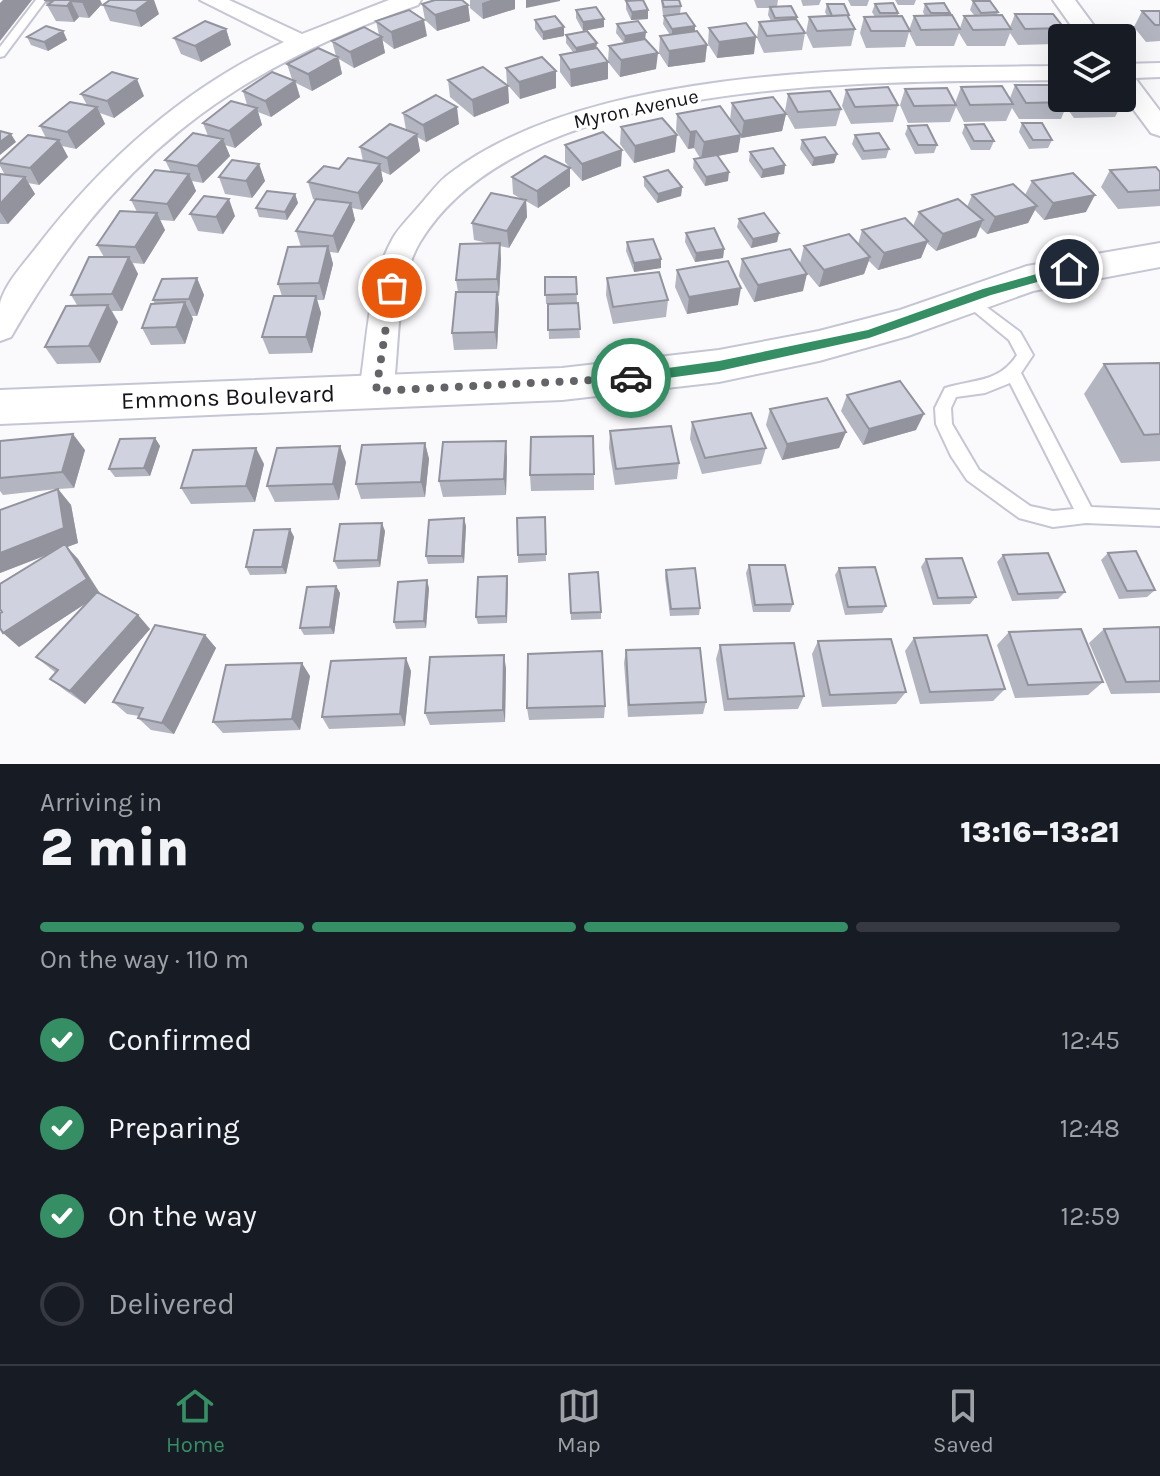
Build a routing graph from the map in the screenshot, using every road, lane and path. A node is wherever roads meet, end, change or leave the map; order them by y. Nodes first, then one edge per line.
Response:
1 (41, 0) edge
2 (211, 0) edge
3 (410, 0) edge
4 (1064, 0) edge
5 (1082, 24) edge
6 (301, 42) junction
7 (0, 54) edge
8 (1160, 70) edge
9 (1048, 73) edge
10 (1136, 73) edge
11 (1136, 94) edge
12 (1160, 128) edge
13 (1160, 255) edge
14 (969, 299) junction
15 (0, 329) edge
16 (1014, 376) junction
17 (376, 391) junction
18 (0, 407) edge
19 (1086, 515) junction
20 (1160, 518) edge

1 - 7 lane
2 - 6 street
3 - 6 street
4 - 5 street
6 - 15 street
8 - 10 street
9 - 17 street, Myron Avenue
11 - 12 street
13 - 14 street, Emmons Boulevard
14 - 16 lane
14 - 17 street, Emmons Boulevard
16 - 19 lane
16 - 19 lane
17 - 18 street, Emmons Boulevard
19 - 20 lane

